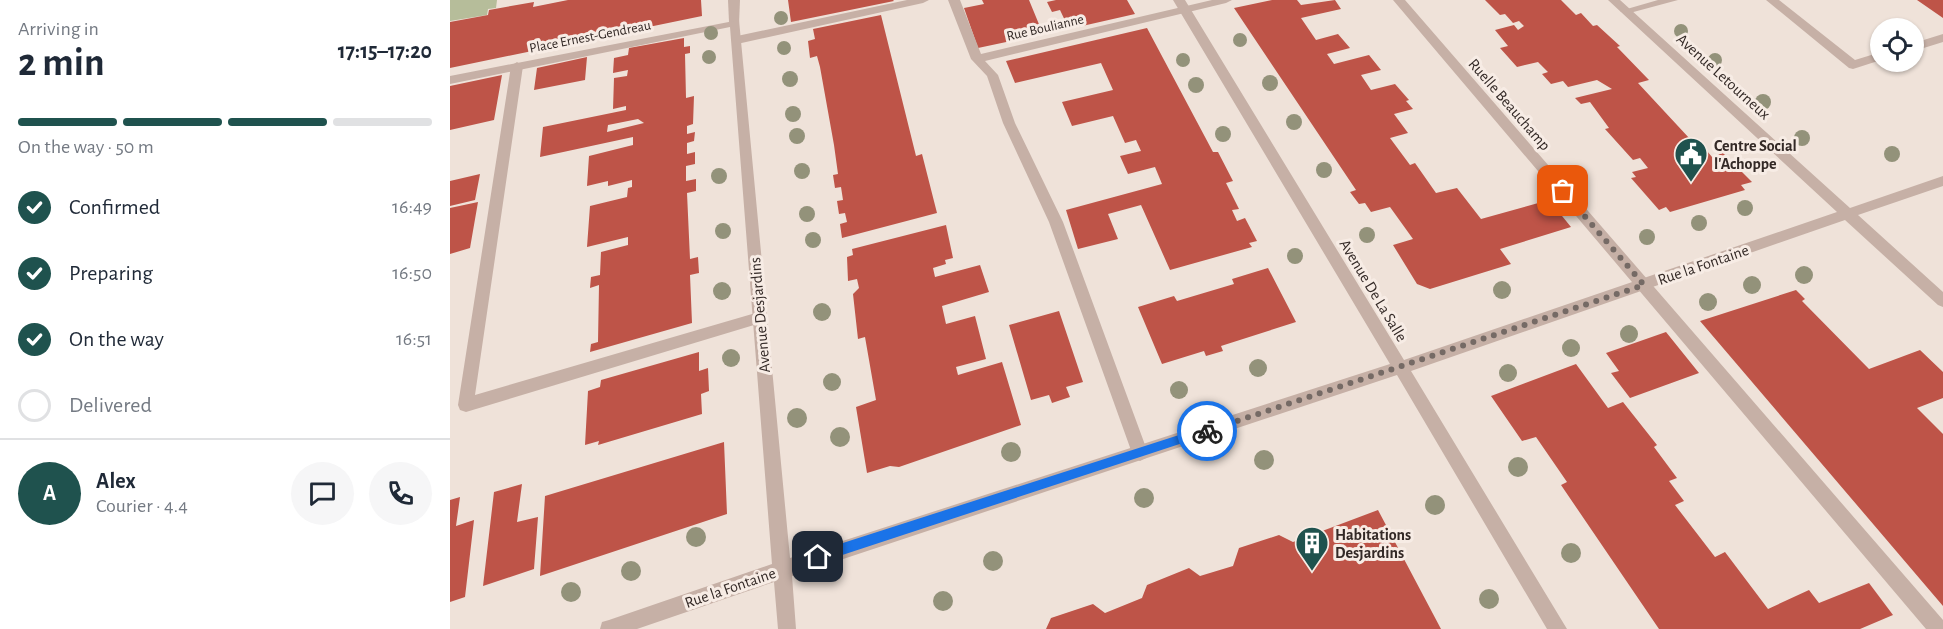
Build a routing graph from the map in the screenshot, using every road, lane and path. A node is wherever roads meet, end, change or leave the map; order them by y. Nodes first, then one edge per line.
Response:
1 (734, 0) edge
2 (923, 0) edge
3 (954, 0) edge
4 (1226, 0) edge
5 (1399, 0) edge
6 (1614, 0) edge
7 (1672, 0) edge
8 (1772, 0) edge
9 (1181, 5) edge
10 (1626, 12) junction
11 (735, 22) junction
12 (1943, 38) edge
13 (737, 40) junction
14 (1924, 43) edge
15 (977, 59) junction
16 (1870, 60) edge
17 (517, 66) junction
18 (450, 80) edge
19 (1943, 182) edge
20 (1847, 214) junction
21 (1644, 285) junction
22 (1943, 301) edge
23 (759, 318) junction
24 (1399, 368) junction
25 (1140, 453) junction
26 (781, 570) junction
27 (609, 629) edge
28 (787, 629) edge
29 (1558, 629) edge
30 (1938, 629) edge

1 - 11 street, Avenue Desjardins
2 - 13 street
3 - 15 street
4 - 9 street, Rue Boulianne
5 - 21 street, Ruelle Beauchamp
6 - 10 street, Avenue Letourneux
7 - 10 street
8 - 16 street
9 - 15 street, Rue Boulianne
9 - 24 street, Avenue De La Salle
10 - 20 street, Avenue Letourneux
11 - 13 street, Avenue Desjardins
11 - 17 street, Place Ernest-Gendreau
12 - 14 street
13 - 23 street, Avenue Desjardins
15 - 25 street
17 - 18 street, Place Ernest-Gendreau
17 - 23 street
19 - 20 street, Rue la Fontaine
20 - 21 street, Rue la Fontaine
20 - 22 street, Avenue Letourneux
21 - 24 street, Rue la Fontaine
21 - 30 street, Ruelle Beauchamp
23 - 26 street, Avenue Desjardins
24 - 25 street, Rue la Fontaine
24 - 29 street, Avenue De La Salle
25 - 26 street, Rue la Fontaine
26 - 27 street, Rue la Fontaine
26 - 28 street, Avenue Desjardins

